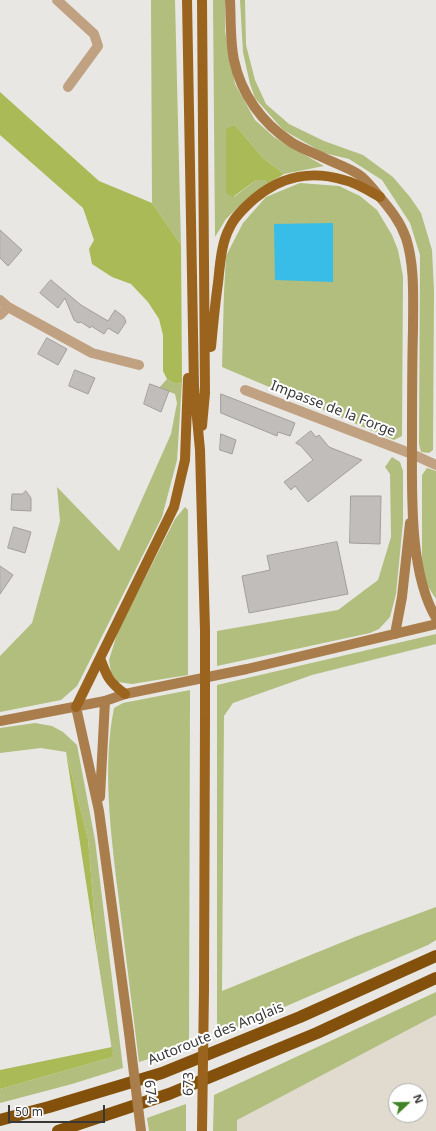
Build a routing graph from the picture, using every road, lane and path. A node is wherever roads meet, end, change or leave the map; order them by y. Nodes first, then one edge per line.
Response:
1 (57, 0) edge
2 (187, 0) edge
3 (202, 0) edge
4 (230, 0) edge
5 (68, 87) dead end
6 (380, 197) junction
7 (192, 284) junction
8 (4, 303) edge
9 (0, 316) edge
10 (140, 365) dead end
11 (245, 390) dead end
12 (206, 393) junction
13 (200, 450) junction
14 (412, 454) junction
15 (436, 465) edge
16 (412, 505) junction
17 (436, 618) edge
18 (436, 624) edge
19 (395, 634) junction
20 (100, 658) junction
21 (125, 694) junction
22 (105, 701) junction
23 (76, 707) junction
24 (0, 721) edge
25 (99, 811) junction
26 (436, 956) edge
27 (436, 978) edge
28 (0, 1120) edge
29 (58, 1131) edge
30 (141, 1131) edge
31 (202, 1131) edge

1 - 5 street
2 - 7 main road
3 - 12 main road
4 - 6 street
6 - 12 main road
6 - 14 street
7 - 13 main road
7 - 20 main road
8 - 9 street
8 - 10 street
11 - 14 street, Impasse de la Forge
12 - 13 main road
13 - 31 main road, 673, bridge
14 - 15 street, Impasse de la Forge
14 - 16 street
16 - 17 street
16 - 19 street
18 - 19 street
19 - 21 street
20 - 21 main road
20 - 23 main road
21 - 22 street
22 - 23 street
22 - 25 street
23 - 24 street
23 - 25 street
25 - 30 street, 674, bridge
26 - 28 highway, Autoroute des Anglais
27 - 29 highway

